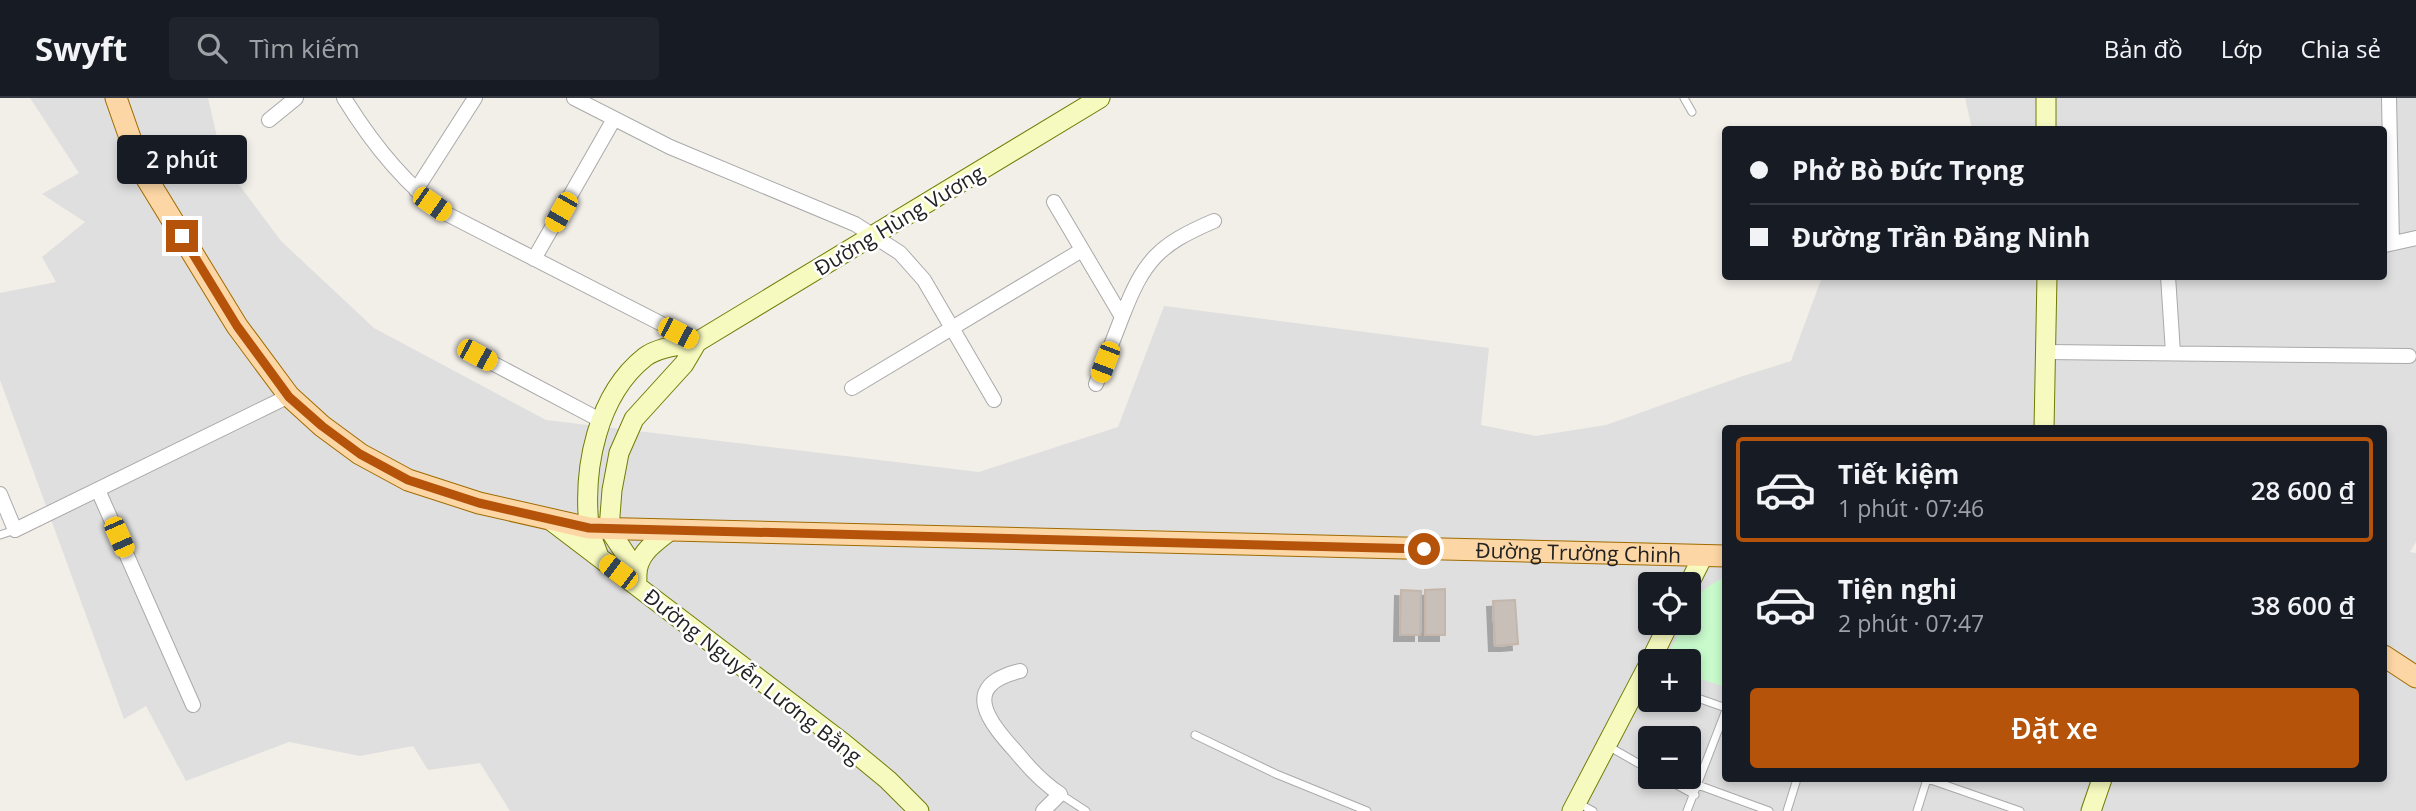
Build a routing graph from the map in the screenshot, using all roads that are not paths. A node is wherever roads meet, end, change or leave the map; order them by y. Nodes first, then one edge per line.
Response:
1 (116, 98) edge
2 (296, 98) edge
3 (344, 98) edge
4 (475, 98) edge
5 (574, 98) edge
6 (1100, 98) edge
7 (1684, 98) edge
8 (2046, 98) edge
9 (2389, 98) edge
10 (1692, 112) dead end
11 (269, 120) dead end
12 (614, 120) junction
13 (2046, 126) edge
14 (416, 190) junction
15 (1054, 202) dead end
16 (1214, 221) dead end
17 (873, 236) junction
18 (2416, 238) edge
19 (2388, 244) edge
20 (1082, 250) junction
21 (534, 259) junction
22 (2047, 280) edge
23 (2168, 280) edge
24 (1122, 317) junction
25 (953, 328) junction
26 (697, 342) junction
27 (2046, 352) junction
28 (2174, 353) junction
29 (477, 355) dead end
30 (2409, 356) dead end
31 (1096, 384) dead end
32 (852, 388) dead end
33 (289, 397) junction
34 (994, 400) dead end
35 (600, 420) junction
36 (2044, 425) edge
37 (98, 490) junction
38 (0, 494) edge
39 (550, 520) junction
40 (599, 528) junction
41 (15, 530) junction
42 (671, 530) junction
43 (0, 535) edge
44 (1703, 556) junction
45 (1722, 556) edge
46 (599, 557) junction
47 (1695, 572) edge
48 (637, 578) junction
49 (2387, 658) edge
50 (1020, 671) dead end
51 (2416, 677) edge
52 (1638, 689) edge
53 (1701, 700) edge
54 (193, 705) dead end
55 (1722, 707) edge
56 (1722, 720) edge
57 (1195, 735) dead end
58 (1607, 746) junction
59 (1638, 763) edge
60 (1701, 777) edge
61 (1796, 782) edge
62 (1927, 782) edge
63 (1937, 782) edge
64 (2101, 782) edge
65 (1701, 786) edge
66 (1684, 789) edge
67 (1697, 789) edge
68 (1060, 794) junction
69 (1695, 795) junction
70 (1581, 808) edge
71 (1689, 810) edge
72 (919, 811) edge
73 (1043, 811) edge
74 (1086, 811) edge
75 (1367, 811) edge
76 (1769, 811) edge
77 (1787, 811) edge
78 (1917, 811) edge
79 (2020, 811) edge
80 (2091, 811) edge

1 - 33 main road, Đường Trường Chinh
2 - 11 street
3 - 14 street
4 - 14 street
5 - 12 street
6 - 17 street, Đường Hùng Vương
7 - 10 lane
8 - 13 street
9 - 19 street
12 - 17 street
12 - 21 street
14 - 21 street
15 - 20 street
16 - 24 street
17 - 25 street
17 - 26 street, Đường Hùng Vương
18 - 19 street
20 - 24 street
20 - 25 street
21 - 26 street
22 - 27 street
23 - 28 street
24 - 31 street
25 - 32 street
25 - 34 street
26 - 35 street, Đường Hùng Vương
26 - 40 street, Đường Hùng Vương
27 - 28 street
27 - 36 street
28 - 30 street
29 - 35 street
33 - 37 street
33 - 39 main road, Đường Trường Chinh
35 - 40 street, Đường Hùng Vương
37 - 41 street
37 - 54 street
38 - 41 street
39 - 40 main road, Đường Trường Chinh
39 - 46 street, Đường Nguyễn Lương Bằng
40 - 42 main road, Đường Trường Chinh
40 - 46 street
40 - 48 street
41 - 43 lane
42 - 44 main road, Đường Trường Chinh
42 - 48 street
44 - 45 main road, Đường Trường Chinh
44 - 47 street
46 - 48 street, Đường Nguyễn Lương Bằng
48 - 72 street, Đường Nguyễn Lương Bằng
49 - 51 main road
50 - 68 street
52 - 58 street
53 - 55 lane
56 - 60 lane
57 - 75 lane
58 - 59 lane
58 - 70 street
61 - 77 lane
62 - 78 lane
63 - 79 lane
64 - 80 street
65 - 76 lane
66 - 69 lane
67 - 69 lane
68 - 73 street
68 - 74 lane
69 - 71 lane

